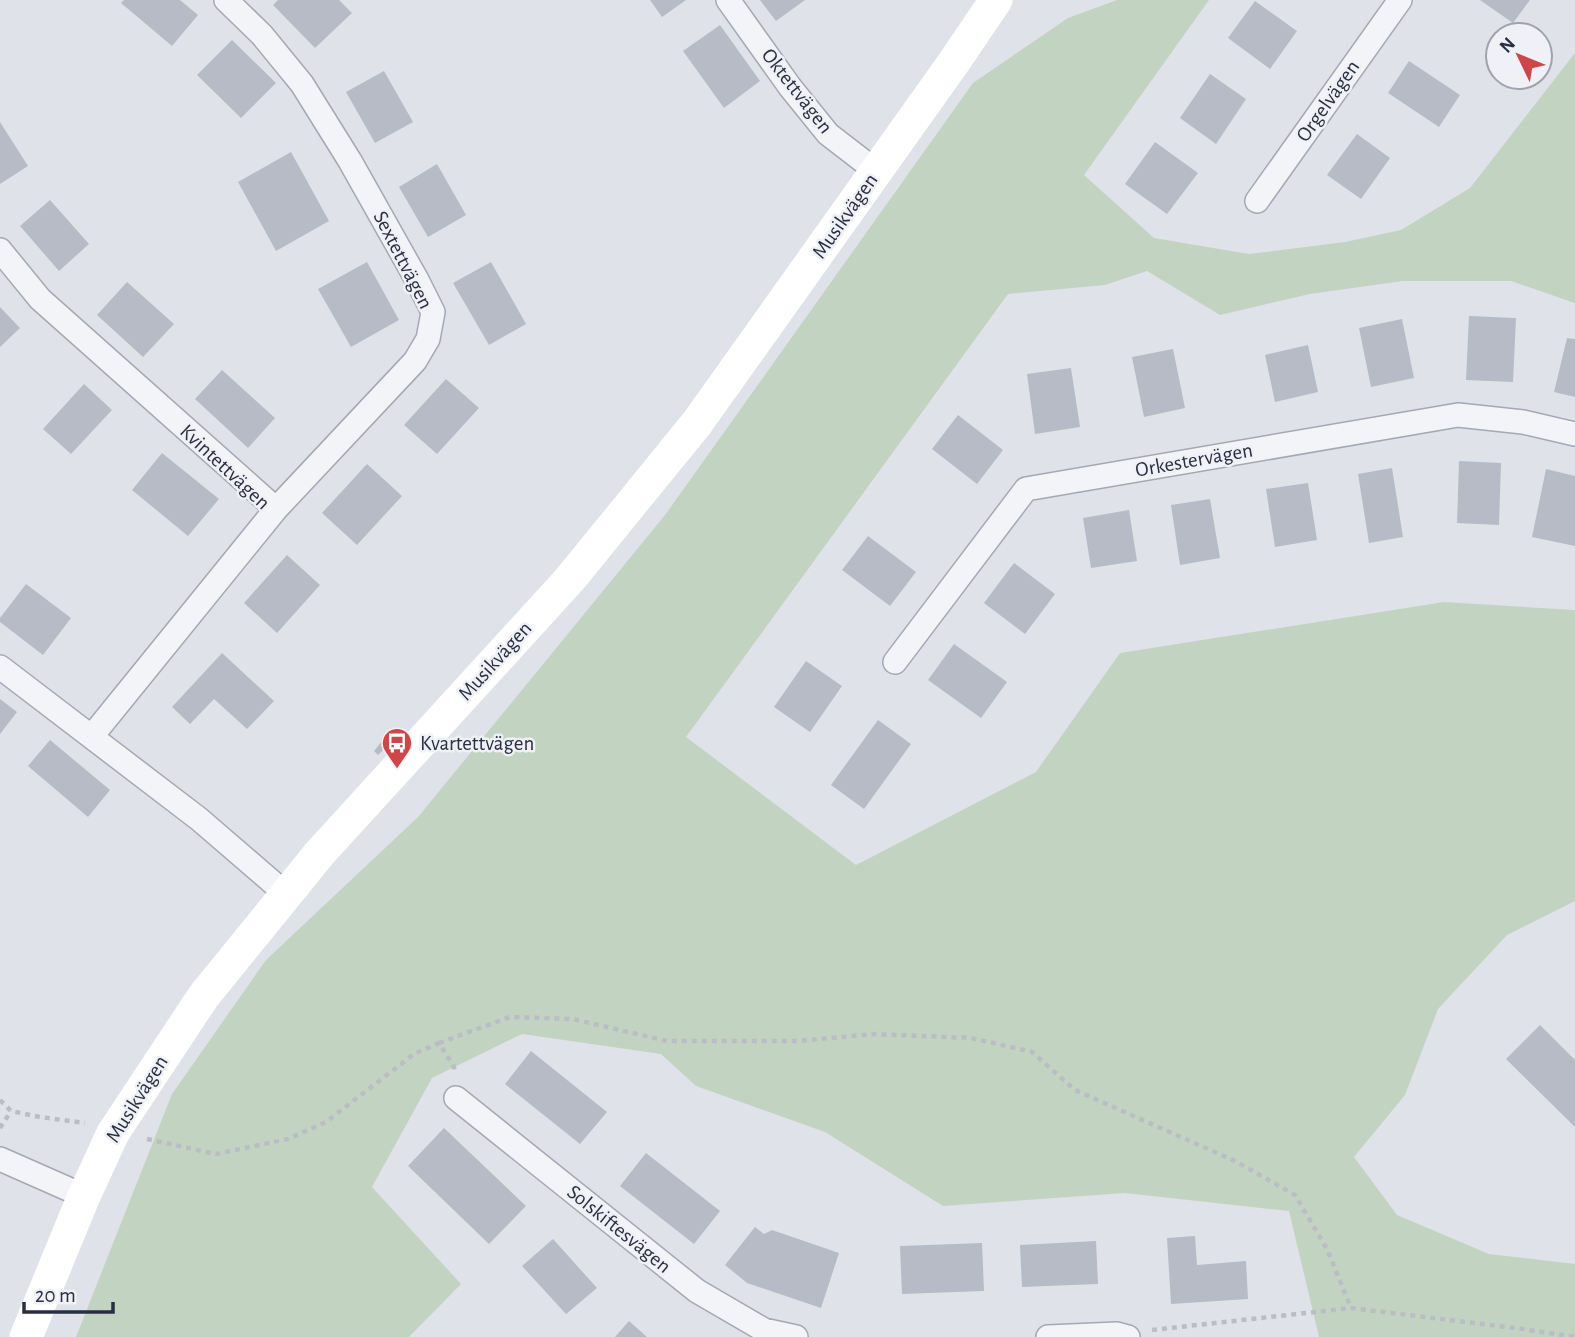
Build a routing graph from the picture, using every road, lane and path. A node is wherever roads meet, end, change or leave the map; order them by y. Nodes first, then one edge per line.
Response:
1 (226, 0) edge
2 (728, 0) edge
3 (996, 0) edge
4 (1400, 0) edge
5 (876, 171) junction
6 (1257, 201) dead end
7 (0, 250) edge
8 (1575, 434) edge
9 (276, 509) junction
10 (895, 662) dead end
11 (0, 667) edge
12 (92, 736) junction
13 (286, 894) junction
14 (439, 1044) junction
15 (456, 1098) joint
16 (0, 1100) edge
17 (11, 1111) junction
18 (88, 1123) dead end
19 (0, 1128) edge
20 (143, 1138) dead end
21 (0, 1159) edge
22 (84, 1196) junction
23 (1351, 1308) junction
24 (1122, 1336) edge
25 (26, 1337) edge
26 (796, 1337) edge
27 (1048, 1337) edge
28 (1575, 1337) edge

1 - 9 street, Sextettvägen
2 - 5 street, Oktettvägen
3 - 5 street, Musikvägen
4 - 6 street, Orgelvägen
5 - 13 street, Musikvägen
7 - 9 street, Kvintettvägen
8 - 10 street, Orkestervägen
9 - 12 street, Kvintettvägen
11 - 12 street
12 - 13 street
13 - 22 street, Musikvägen
14 - 15 path
14 - 20 path
14 - 23 path
15 - 26 street, Solskiftesvägen
16 - 17 path
17 - 18 path
17 - 19 path
21 - 22 street
22 - 25 street, Musikvägen
23 - 24 path
23 - 28 path
24 - 27 street

